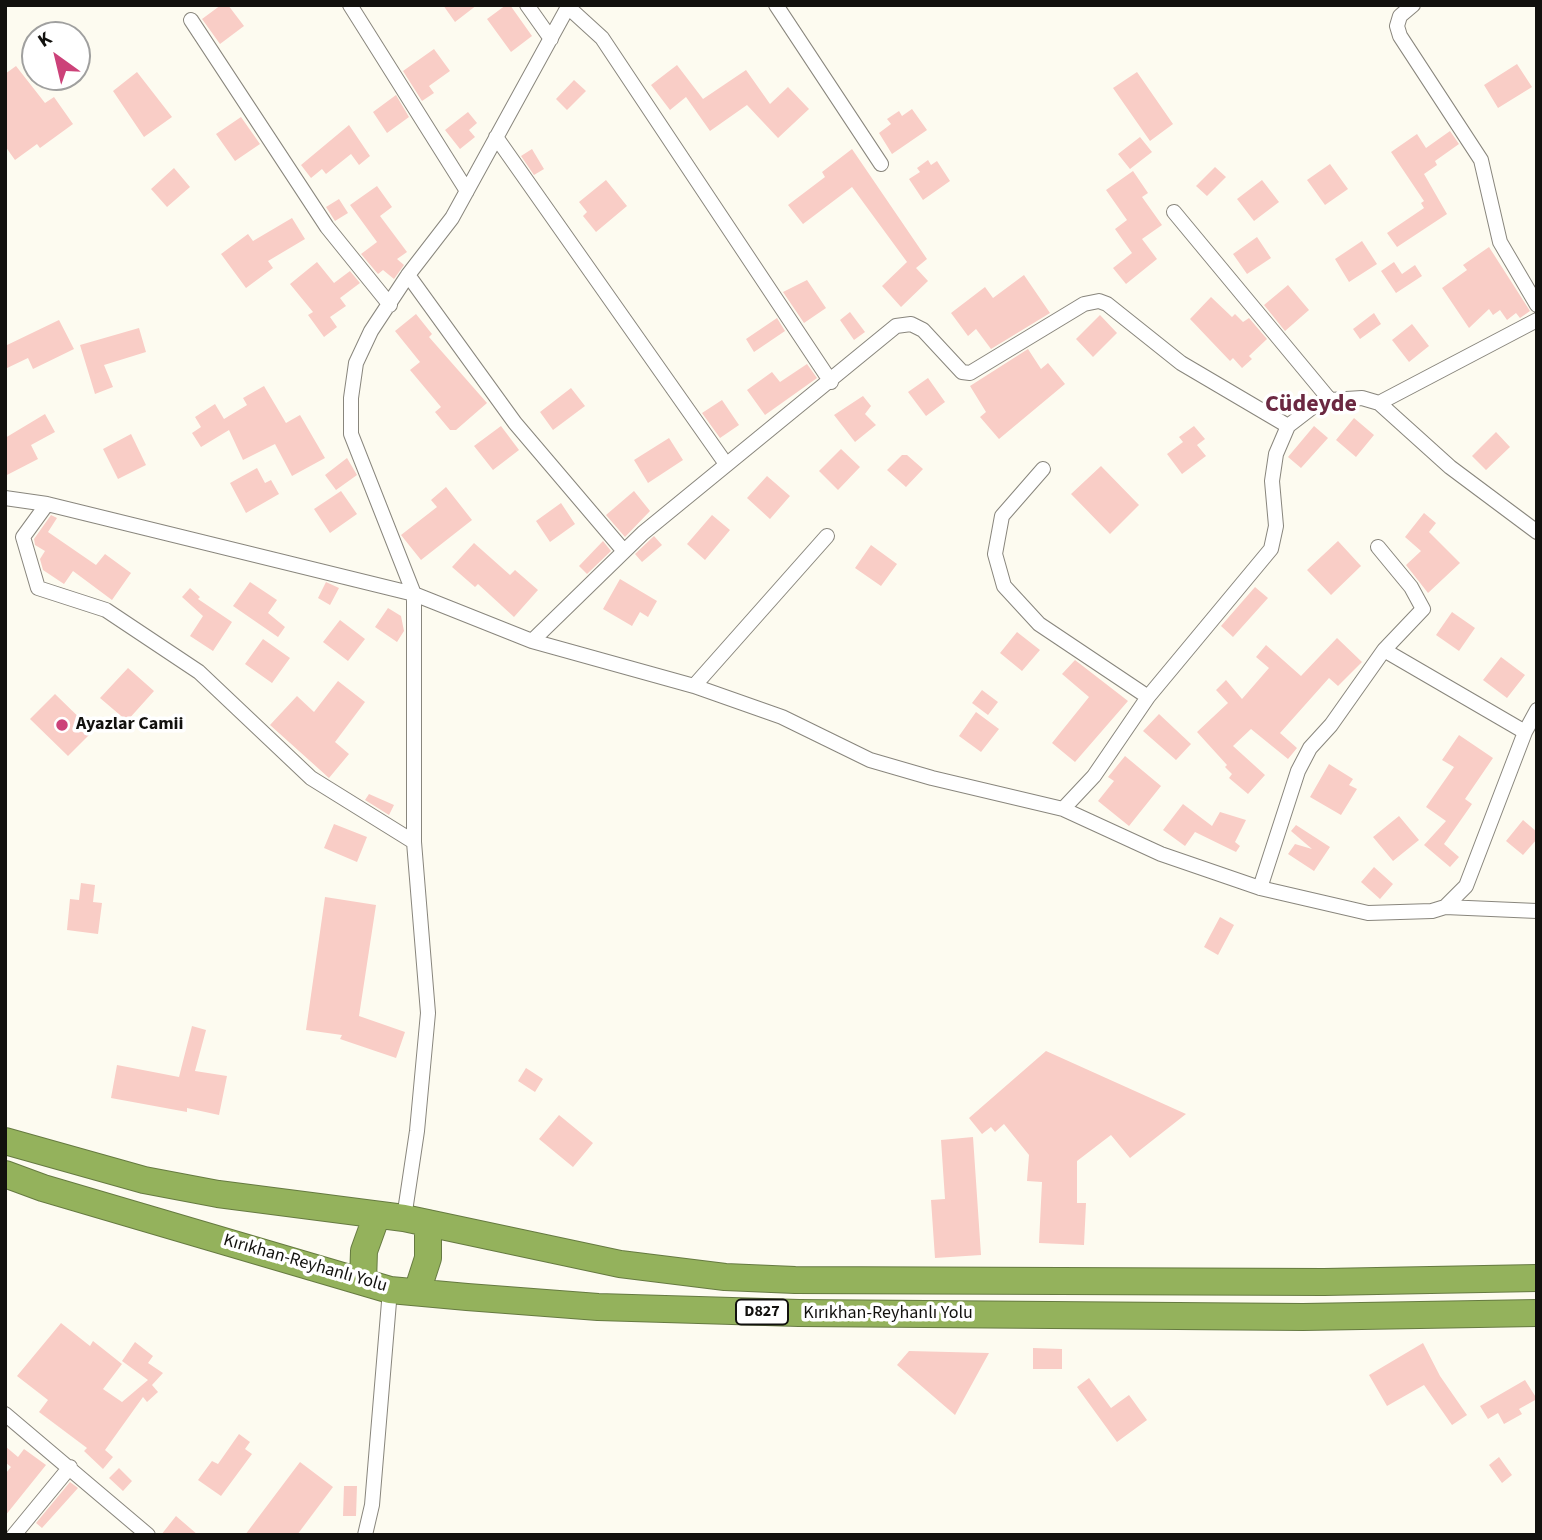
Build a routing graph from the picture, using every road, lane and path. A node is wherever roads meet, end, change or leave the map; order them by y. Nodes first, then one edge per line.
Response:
1 (350, 5) edge
2 (527, 5) edge
3 (775, 5) edge
4 (1413, 5) edge
5 (569, 6) edge
6 (191, 20) dead end
7 (551, 39) junction
8 (496, 137) junction
9 (881, 164) dead end
10 (467, 191) junction
11 (1174, 212) dead end
12 (408, 275) junction
13 (390, 305) junction
14 (1537, 305) edge
15 (1537, 320) edge
16 (831, 382) junction
17 (1330, 400) junction
18 (1378, 403) junction
19 (1288, 426) junction
20 (726, 464) junction
21 (1042, 469) dead end
22 (5, 498) edge
23 (47, 504) junction
24 (1537, 532) edge
25 (827, 537) dead end
26 (1378, 547) dead end
27 (623, 550) junction
28 (414, 594) junction
29 (531, 641) junction
30 (1384, 650) junction
31 (694, 686) junction
32 (1148, 697) junction
33 (1537, 710) edge
34 (1525, 732) junction
35 (1063, 808) junction
36 (414, 842) junction
37 (1260, 888) junction
38 (1445, 907) junction
39 (1537, 911) edge
40 (5, 1141) edge
41 (5, 1174) edge
42 (377, 1214) junction
43 (416, 1220) junction
44 (1537, 1278) edge
45 (363, 1282) junction
46 (390, 1290) junction
47 (417, 1292) junction
48 (1537, 1313) edge
49 (5, 1414) edge
50 (70, 1467) junction
51 (14, 1535) edge
52 (148, 1535) edge
53 (365, 1535) edge

1 - 10 street
2 - 7 street
3 - 9 street
4 - 14 street
5 - 7 street
5 - 16 street
6 - 13 street
7 - 8 street
8 - 10 street
8 - 20 street
10 - 12 street
11 - 17 street
12 - 13 street
12 - 27 street
13 - 28 street
15 - 18 street
16 - 19 street
16 - 20 street
17 - 18 street
17 - 19 street
18 - 24 street
19 - 32 street
20 - 27 street
21 - 32 street
22 - 23 street
23 - 28 street
23 - 36 street
25 - 31 street
26 - 30 street
27 - 29 street
28 - 29 street
28 - 36 street
29 - 31 street
30 - 34 street
30 - 37 street
31 - 35 street
32 - 35 street
33 - 34 street
34 - 38 street
35 - 37 street
36 - 43 street
37 - 38 street
38 - 39 street
40 - 42 highway, Kırıkhan-Reyhanlı Yolu / D827
41 - 45 highway, Kırıkhan-Reyhanlı Yolu / D827
42 - 43 highway, Kırıkhan-Reyhanlı Yolu / D827
42 - 45 highway
43 - 44 highway, Kırıkhan-Reyhanlı Yolu / D827
43 - 47 highway
45 - 46 highway, Kırıkhan-Reyhanlı Yolu / D827
46 - 47 highway, Kırıkhan-Reyhanlı Yolu / D827
46 - 53 street
47 - 48 highway, Kırıkhan-Reyhanlı Yolu / D827
49 - 50 street
50 - 51 street
50 - 52 street

